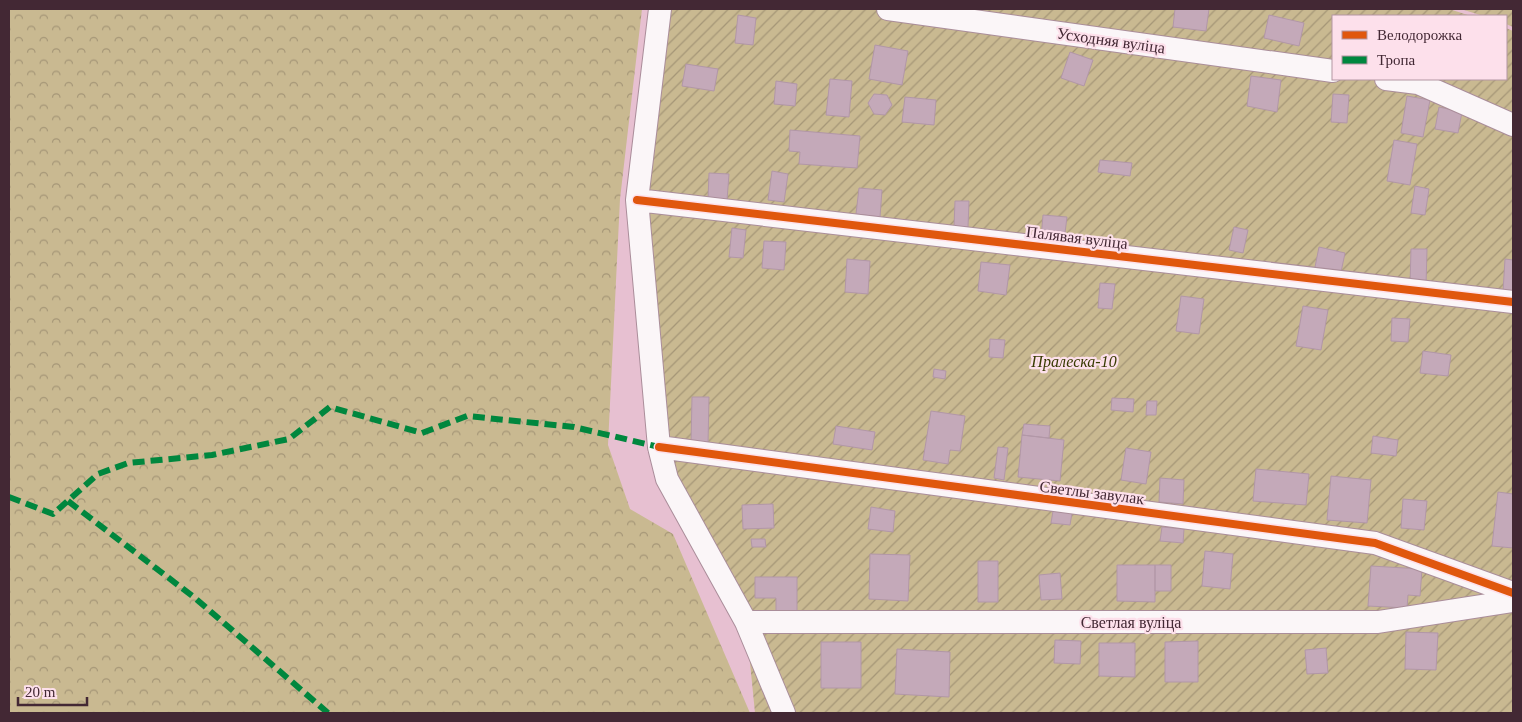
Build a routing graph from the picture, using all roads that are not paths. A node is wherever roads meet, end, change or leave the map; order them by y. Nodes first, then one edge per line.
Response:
1 (660, 9) edge
2 (888, 9) edge
3 (1332, 71) edge
4 (1394, 80) edge
5 (1513, 125) edge
6 (637, 200) junction
7 (1513, 302) edge
8 (659, 447) junction
9 (1513, 593) edge
10 (1513, 601) edge
11 (746, 622) junction
12 (784, 713) edge

1 - 6 street
2 - 3 street, Усходняя вуліца
4 - 5 street
6 - 7 street, Палявая вуліца
6 - 8 street
8 - 9 street, Светлы завулак
8 - 11 street
10 - 11 street, Светлая вуліца
11 - 12 street

